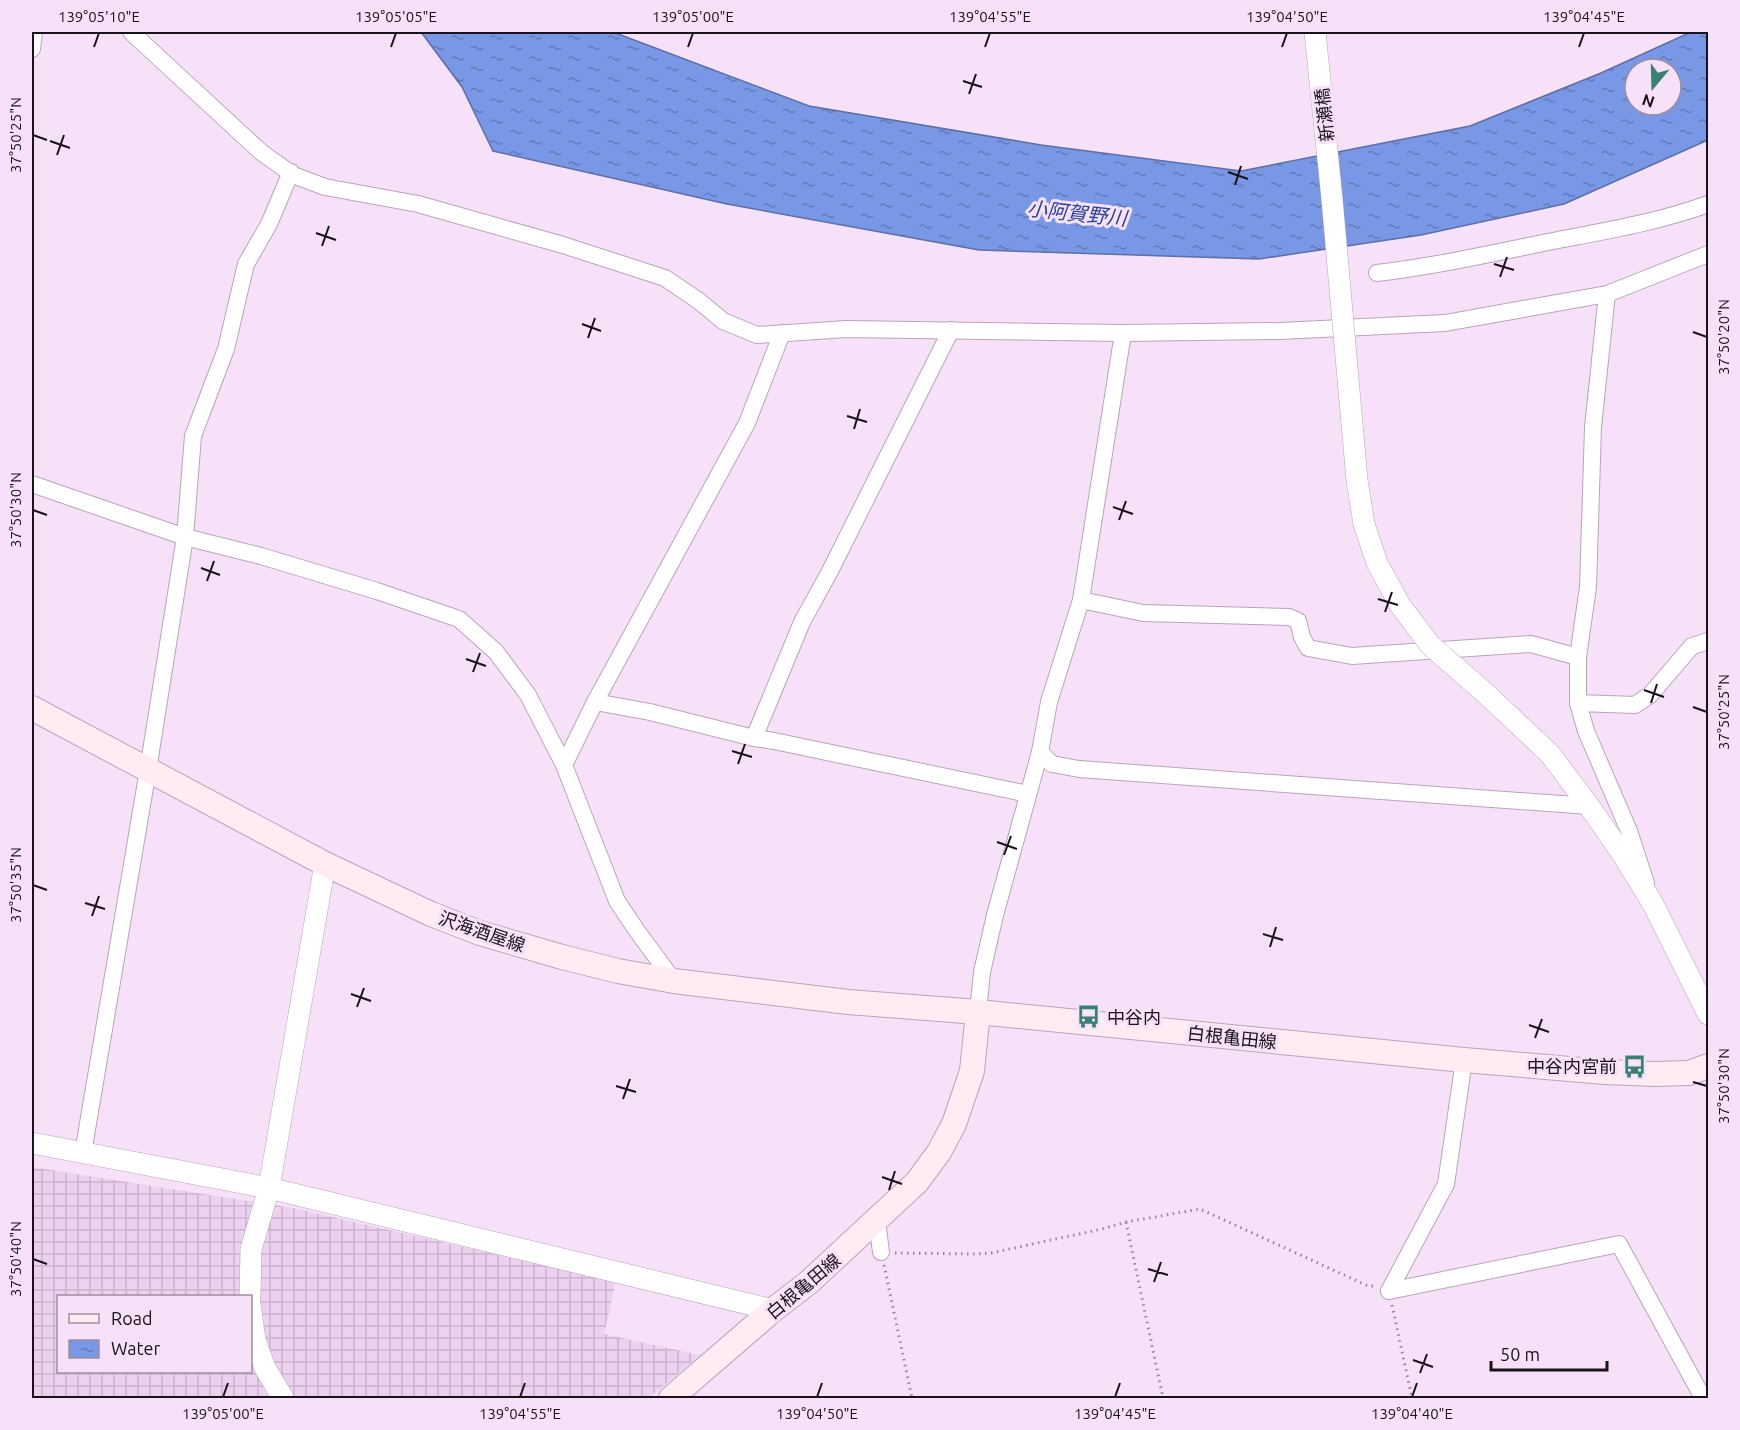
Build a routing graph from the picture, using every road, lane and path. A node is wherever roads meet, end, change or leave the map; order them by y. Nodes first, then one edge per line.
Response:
1 (34, 32) edge
2 (131, 32) edge
3 (1315, 32) edge
4 (32, 49) edge
5 (291, 172) junction
6 (1708, 204) edge
7 (1708, 254) edge
8 (1377, 273) dead end
9 (1607, 294) junction
10 (951, 330) junction
11 (783, 333) junction
12 (1123, 333) junction
13 (32, 484) edge
14 (185, 537) junction
15 (1081, 600) junction
16 (1708, 641) edge
17 (1578, 657) junction
18 (595, 702) junction
19 (1578, 703) junction
20 (32, 708) edge
21 (754, 738) junction
22 (1040, 752) junction
23 (564, 765) junction
24 (148, 770) junction
25 (1028, 794) junction
26 (1589, 806) junction
27 (325, 864) junction
28 (1653, 904) junction
29 (675, 981) junction
30 (978, 1012) junction
31 (1708, 1014) edge
32 (1464, 1060) junction
33 (1708, 1066) edge
34 (32, 1143) edge
35 (83, 1153) junction
36 (268, 1188) junction
37 (877, 1221) junction
38 (1126, 1222) junction
39 (881, 1252) junction
40 (1389, 1291) junction
41 (250, 1295) edge
42 (773, 1310) junction
43 (252, 1319) edge
44 (283, 1398) edge
45 (671, 1398) edge
46 (912, 1398) edge
47 (1163, 1398) edge
48 (1412, 1398) edge
49 (1703, 1398) edge

1 - 4 street
2 - 5 street
3 - 26 street, 新瀬橋, bridge
5 - 11 street
5 - 14 street
6 - 8 street
7 - 9 street
9 - 12 street
9 - 17 street
10 - 11 street
10 - 12 street
10 - 21 street
11 - 18 street
12 - 15 street
13 - 14 street
14 - 23 street
14 - 24 street
15 - 17 street
15 - 22 street
16 - 19 street
17 - 19 street
18 - 21 street
18 - 23 street
19 - 28 street
20 - 24 main road, 沢海酒屋線
21 - 25 street
22 - 25 street
22 - 26 street
23 - 29 street
24 - 27 main road, 沢海酒屋線
24 - 35 street
25 - 30 street
26 - 28 street, 新瀬橋
27 - 29 main road, 沢海酒屋線
27 - 36 street
28 - 31 street, 新瀬橋
29 - 30 main road, 沢海酒屋線
30 - 32 main road, 白根亀田線
30 - 37 main road, 白根亀田線
32 - 33 main road, 白根亀田線
32 - 40 street
34 - 35 street
35 - 36 street
36 - 41 street
36 - 42 street
37 - 39 street
37 - 42 main road, 白根亀田線
38 - 39 path
38 - 40 path
38 - 47 path
39 - 46 path
40 - 48 path
40 - 49 street
42 - 45 main road, 白根亀田線
43 - 44 street

